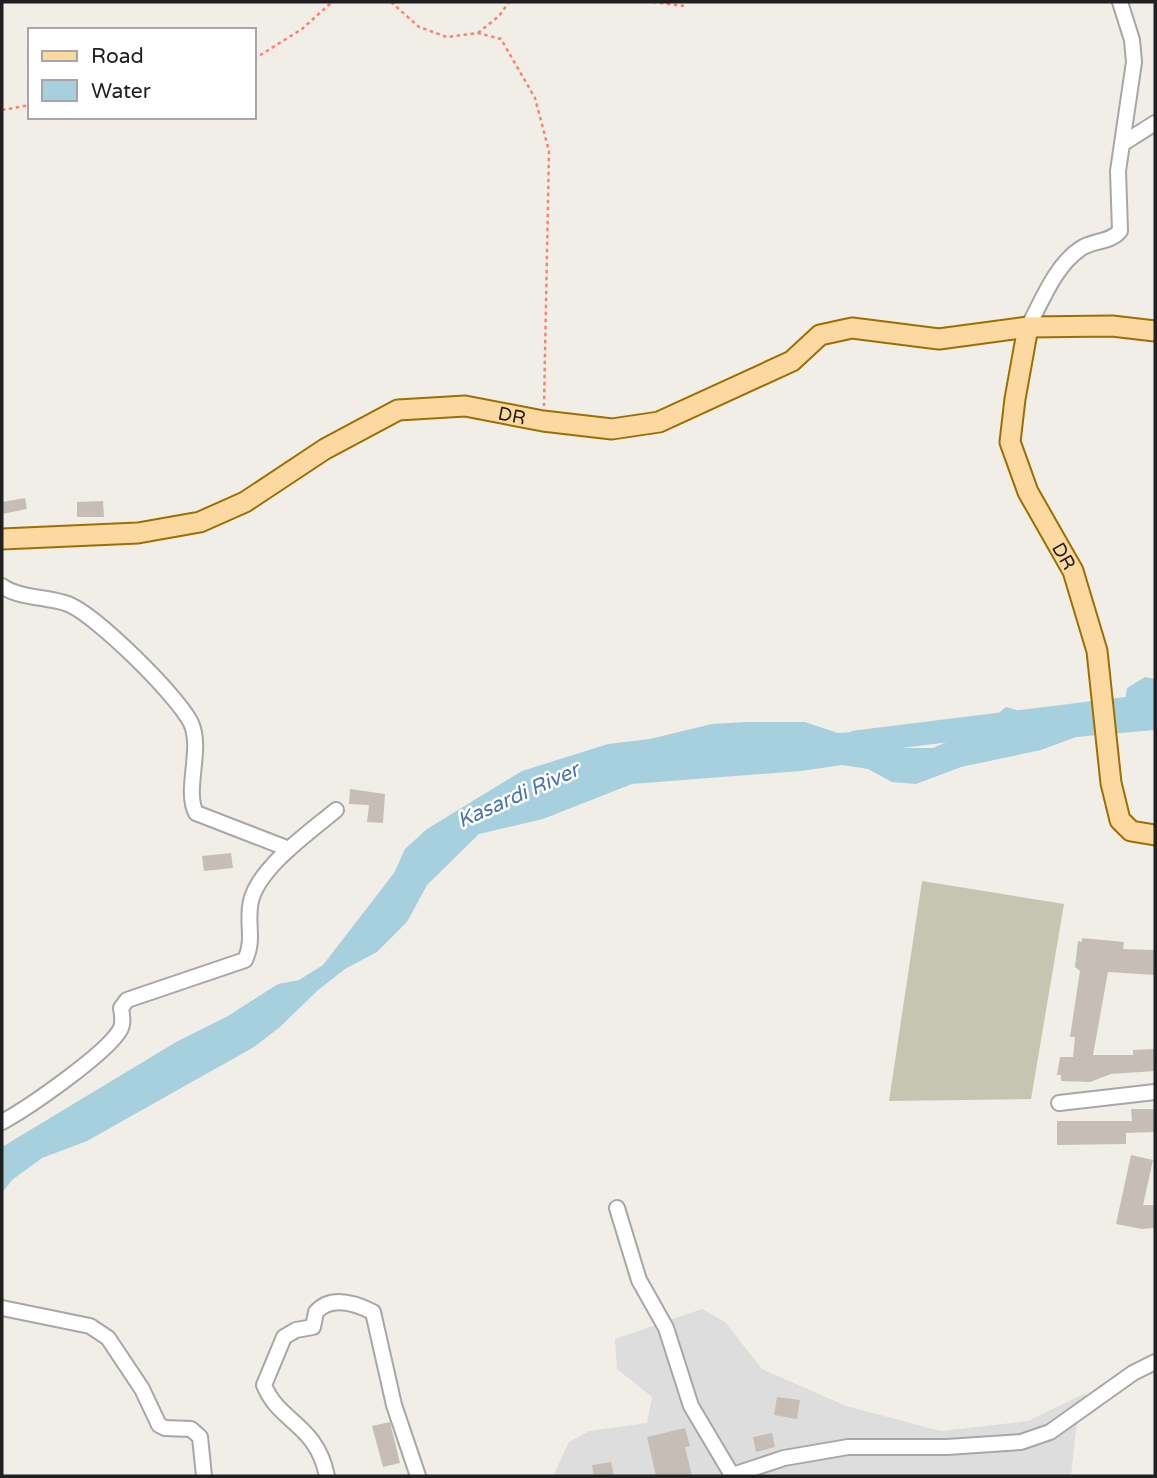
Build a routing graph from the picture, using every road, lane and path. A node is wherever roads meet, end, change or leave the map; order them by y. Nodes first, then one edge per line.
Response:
1 (332, 2) edge
2 (391, 2) edge
3 (509, 2) edge
4 (653, 2) edge
5 (1120, 2) edge
6 (684, 6) dead end
7 (478, 33) junction
8 (256, 58) edge
9 (28, 105) edge
10 (2, 110) edge
11 (1155, 123) edge
12 (1122, 145) junction
13 (1028, 327) junction
14 (1155, 331) edge
15 (543, 421) junction
16 (2, 539) edge
17 (2, 586) edge
18 (336, 810) dead end
19 (1155, 835) edge
20 (289, 849) junction
21 (1155, 1092) edge
22 (1059, 1103) dead end
23 (2, 1122) edge
24 (617, 1208) dead end
25 (2, 1308) edge
26 (1155, 1362) edge
27 (204, 1476) edge
28 (327, 1476) edge
29 (418, 1476) edge
30 (731, 1476) edge

1 - 8 path
2 - 7 path
3 - 7 path
4 - 6 path
5 - 12 street
7 - 15 path
9 - 10 path
11 - 12 street
12 - 13 street
13 - 14 main road, DR
13 - 15 main road, DR
13 - 19 main road, DR
15 - 16 main road, DR
17 - 20 street
18 - 20 street
20 - 23 street
21 - 22 street
24 - 30 street
25 - 27 street
26 - 30 street
28 - 29 street

